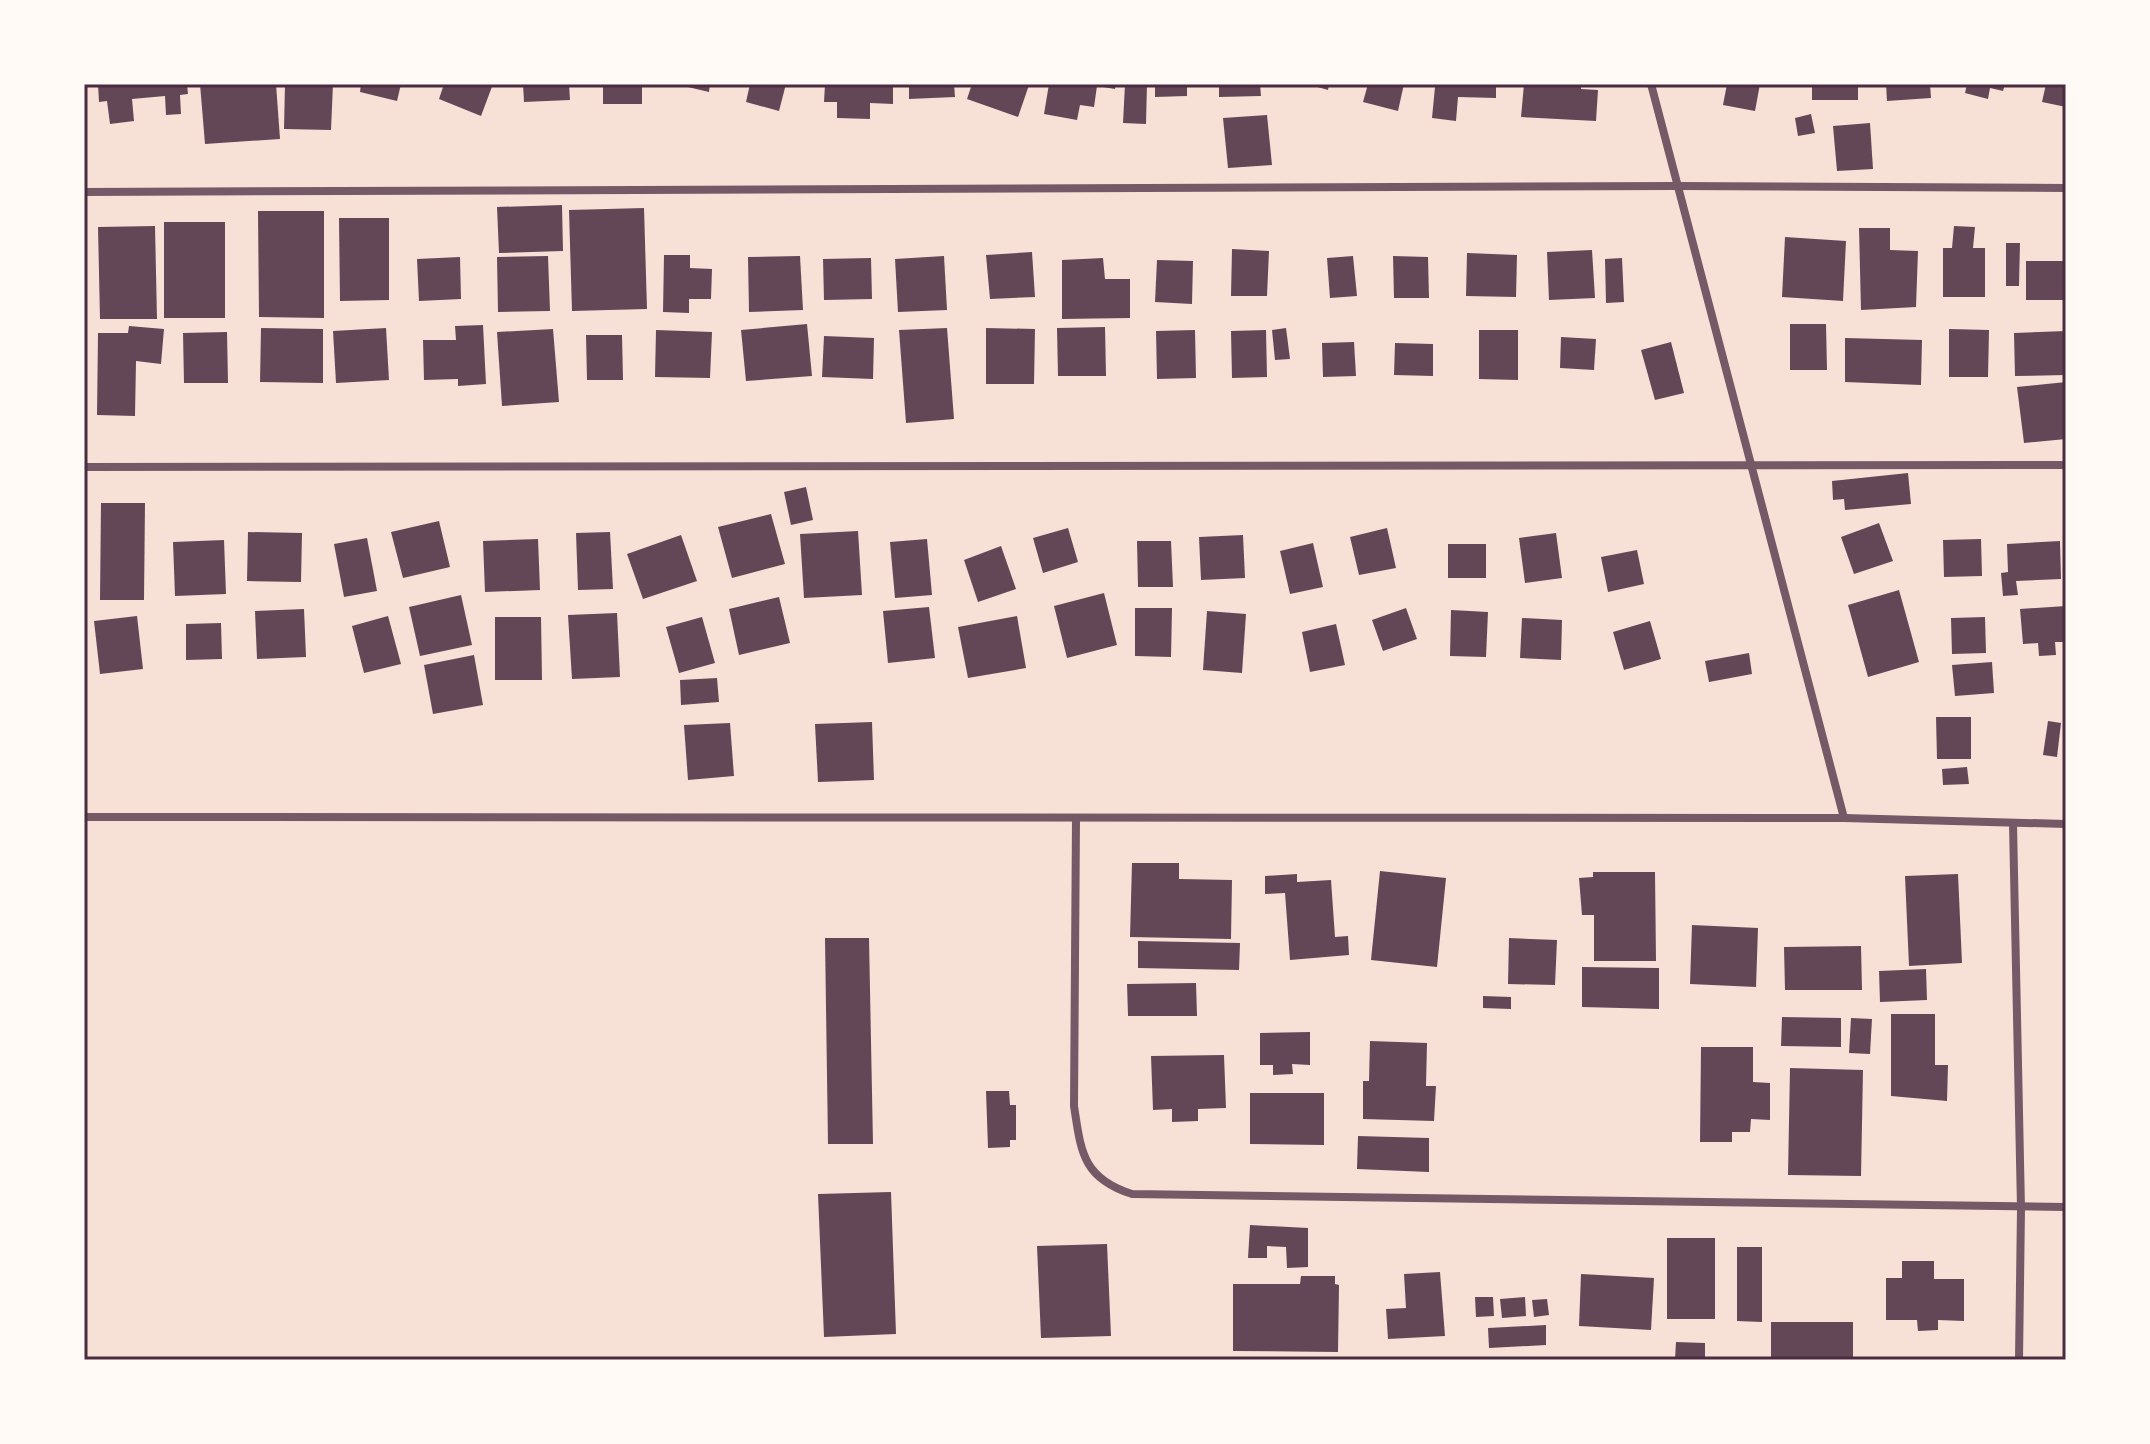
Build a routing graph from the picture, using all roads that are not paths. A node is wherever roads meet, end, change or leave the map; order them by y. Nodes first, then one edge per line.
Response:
1 (1651, 84) edge
2 (1676, 186) junction
3 (2066, 188) edge
4 (84, 192) edge
5 (2066, 465) edge
6 (1752, 466) junction
7 (84, 467) edge
8 (84, 817) edge
9 (1076, 818) junction
10 (1844, 818) junction
11 (2013, 824) junction
12 (2066, 824) edge
13 (2066, 1207) edge
14 (2021, 1208) junction
15 (2019, 1360) edge

1 - 2 street
2 - 3 street
2 - 4 street
2 - 6 street
5 - 6 street
6 - 7 street
6 - 10 street
8 - 9 street
9 - 10 street
9 - 14 street
10 - 11 street
11 - 12 street
11 - 14 street
13 - 14 street
14 - 15 street

